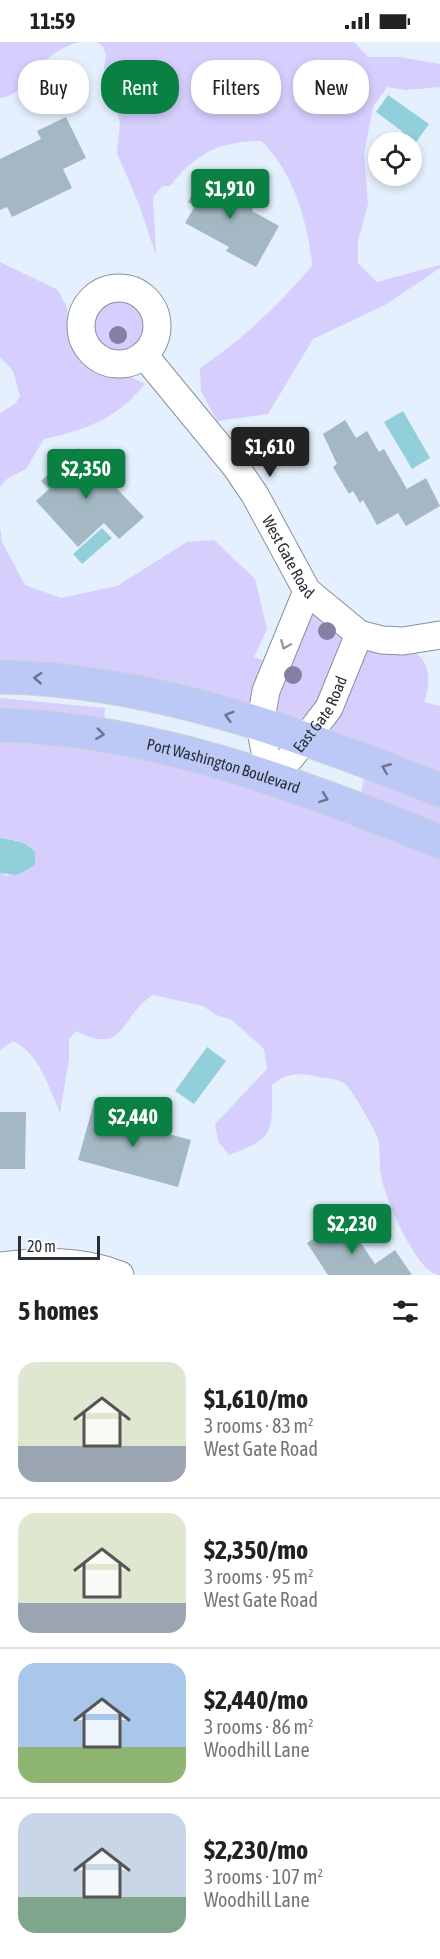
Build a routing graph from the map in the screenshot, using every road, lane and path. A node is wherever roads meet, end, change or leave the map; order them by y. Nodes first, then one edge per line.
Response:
1 (144, 355) dead end
2 (307, 591) junction
3 (359, 634) junction
4 (440, 635) edge
5 (0, 677) edge
6 (0, 725) edge
7 (260, 725) junction
8 (306, 737) junction
9 (270, 778) junction
10 (440, 790) edge
11 (440, 842) edge
12 (0, 1266) edge
13 (120, 1275) edge

1 - 2 street, West Gate Road
2 - 3 street, West Gate Road
2 -> 7 street, East Gate Road
3 - 4 street
3 - 8 street, East Gate Road
7 -> 5 main road
6 -> 9 main road, Port Washington Boulevard
7 - 8 main road
7 - 9 street, East Gate Road
8 - 9 street, East Gate Road
10 -> 8 main road
9 -> 11 main road, Port Washington Boulevard
12 - 13 street

